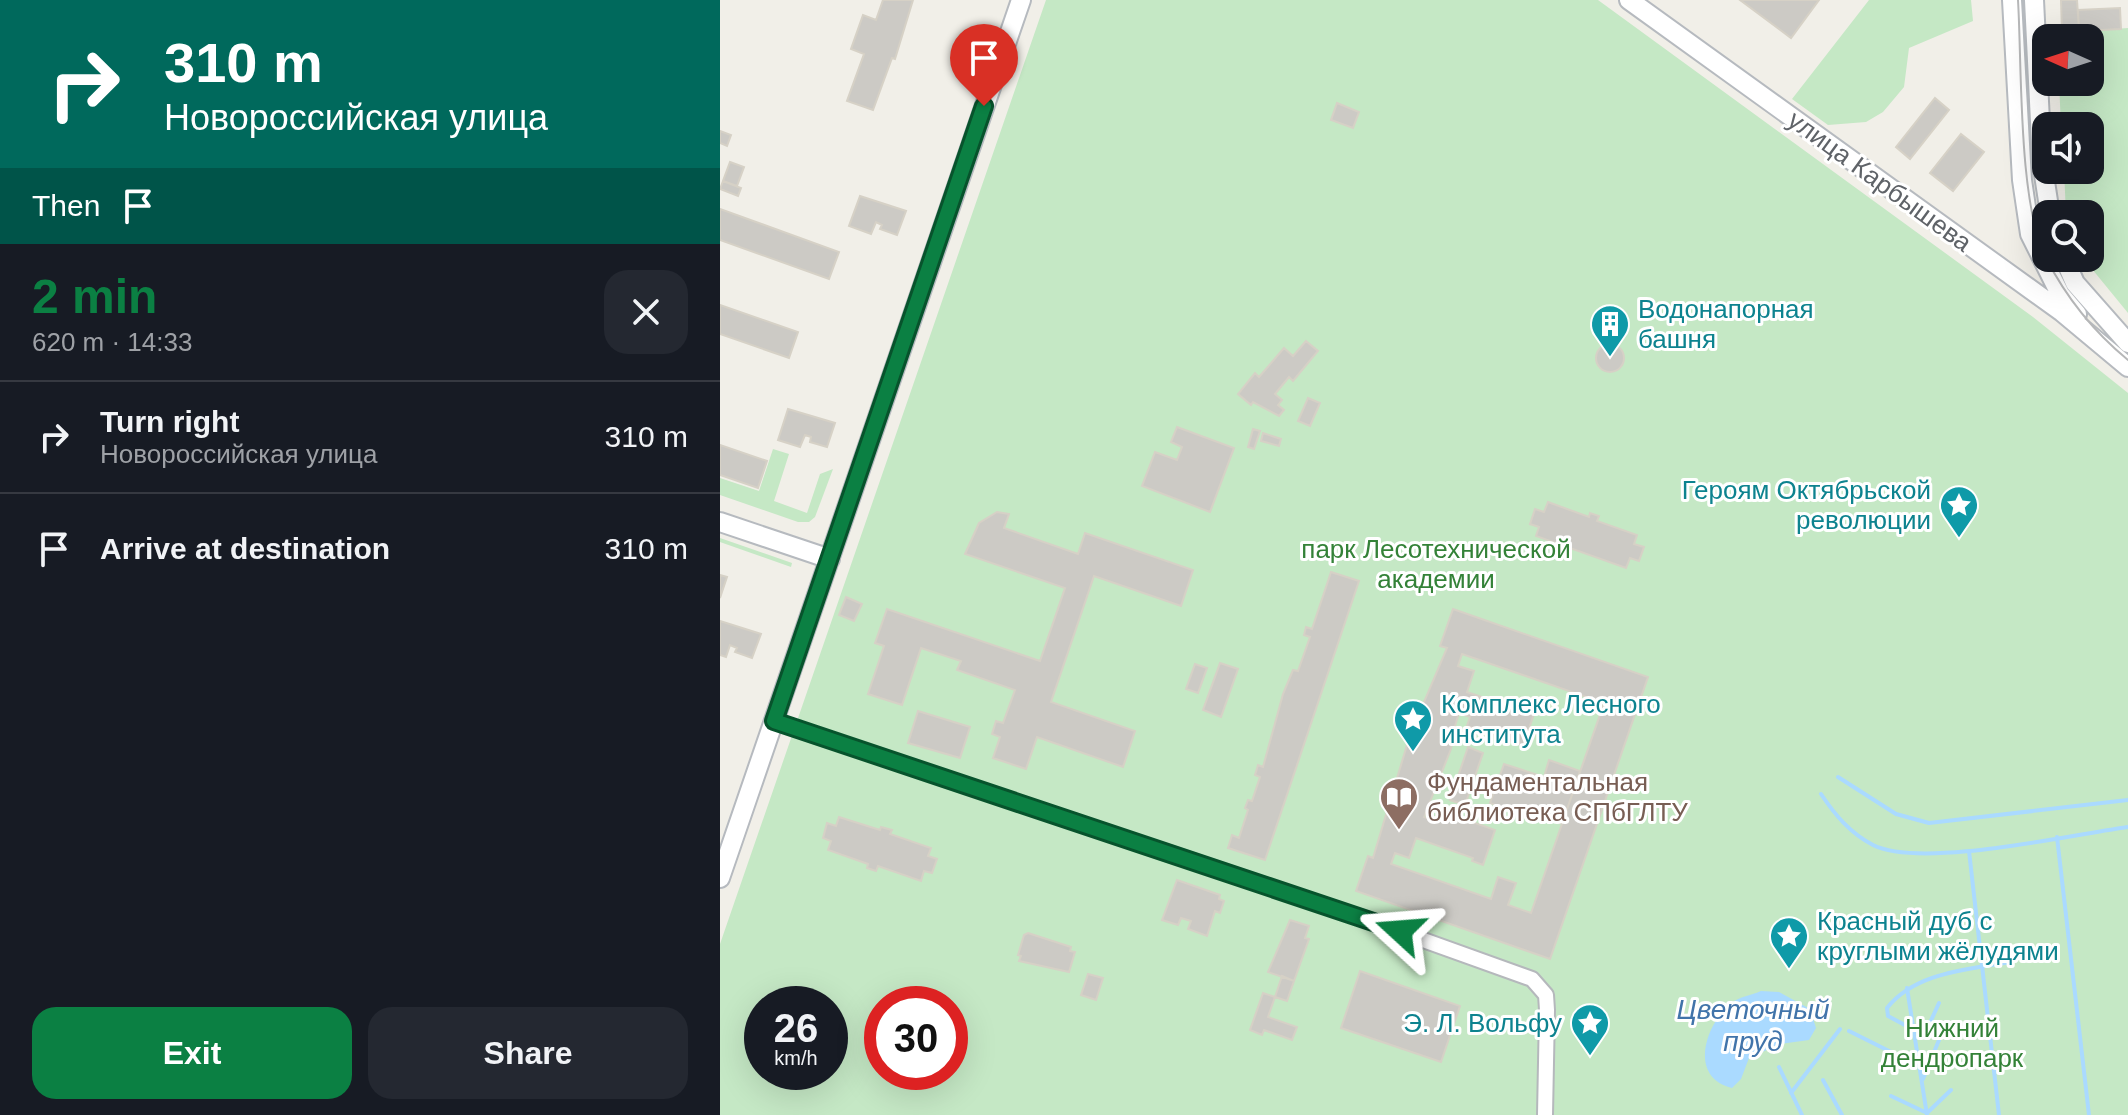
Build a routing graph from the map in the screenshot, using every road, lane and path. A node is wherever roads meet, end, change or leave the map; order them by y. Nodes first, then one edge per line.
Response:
1 (1021, 0) edge
2 (1629, 0) edge
3 (2012, 0) edge
4 (2034, 0) edge
5 (2048, 200) edge
6 (2070, 272) edge
7 (2118, 343) edge
8 (2128, 367) edge
9 (720, 522) edge
10 (830, 559) junction
11 (774, 721) junction
12 (720, 878) edge
13 (1545, 1115) edge

1 - 10 main road
2 - 7 main road, улица Карбышева
3 - 7 main road
4 - 5 main road
6 - 7 main road
7 - 8 main road, улица Карбышева
9 - 10 main road
10 - 11 main road
11 - 12 main road
11 - 13 street

